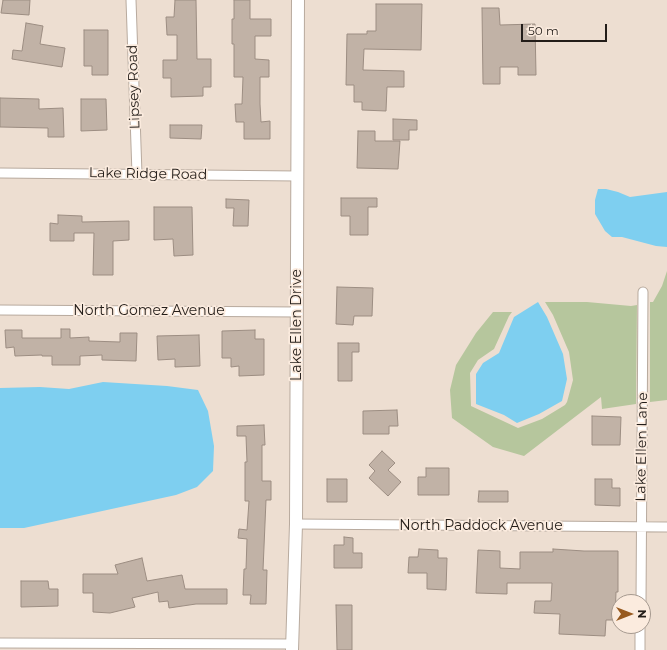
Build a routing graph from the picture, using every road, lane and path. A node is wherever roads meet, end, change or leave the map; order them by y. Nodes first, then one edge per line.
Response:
1 (131, 0) edge
2 (298, 0) edge
3 (0, 173) edge
4 (137, 174) junction
5 (297, 176) junction
6 (643, 292) dead end
7 (0, 310) edge
8 (297, 312) junction
9 (296, 524) junction
10 (642, 527) junction
11 (667, 527) edge
12 (641, 594) edge
13 (640, 634) edge
14 (0, 643) edge
15 (293, 647) edge
16 (640, 650) edge

1 - 4 street, Lipsey Road
2 - 5 street, Lake Ellen Drive
3 - 4 street, Lake Ridge Road
4 - 5 street, Lake Ridge Road
5 - 8 street, Lake Ellen Drive
6 - 10 street, Lake Ellen Lane
7 - 8 street, North Gomez Avenue
8 - 9 street, Lake Ellen Drive
9 - 10 street, North Paddock Avenue
9 - 15 street, Lake Ellen Drive
10 - 11 street, North Paddock Avenue
10 - 12 street, Lake Ellen Lane
13 - 16 street
14 - 15 street

